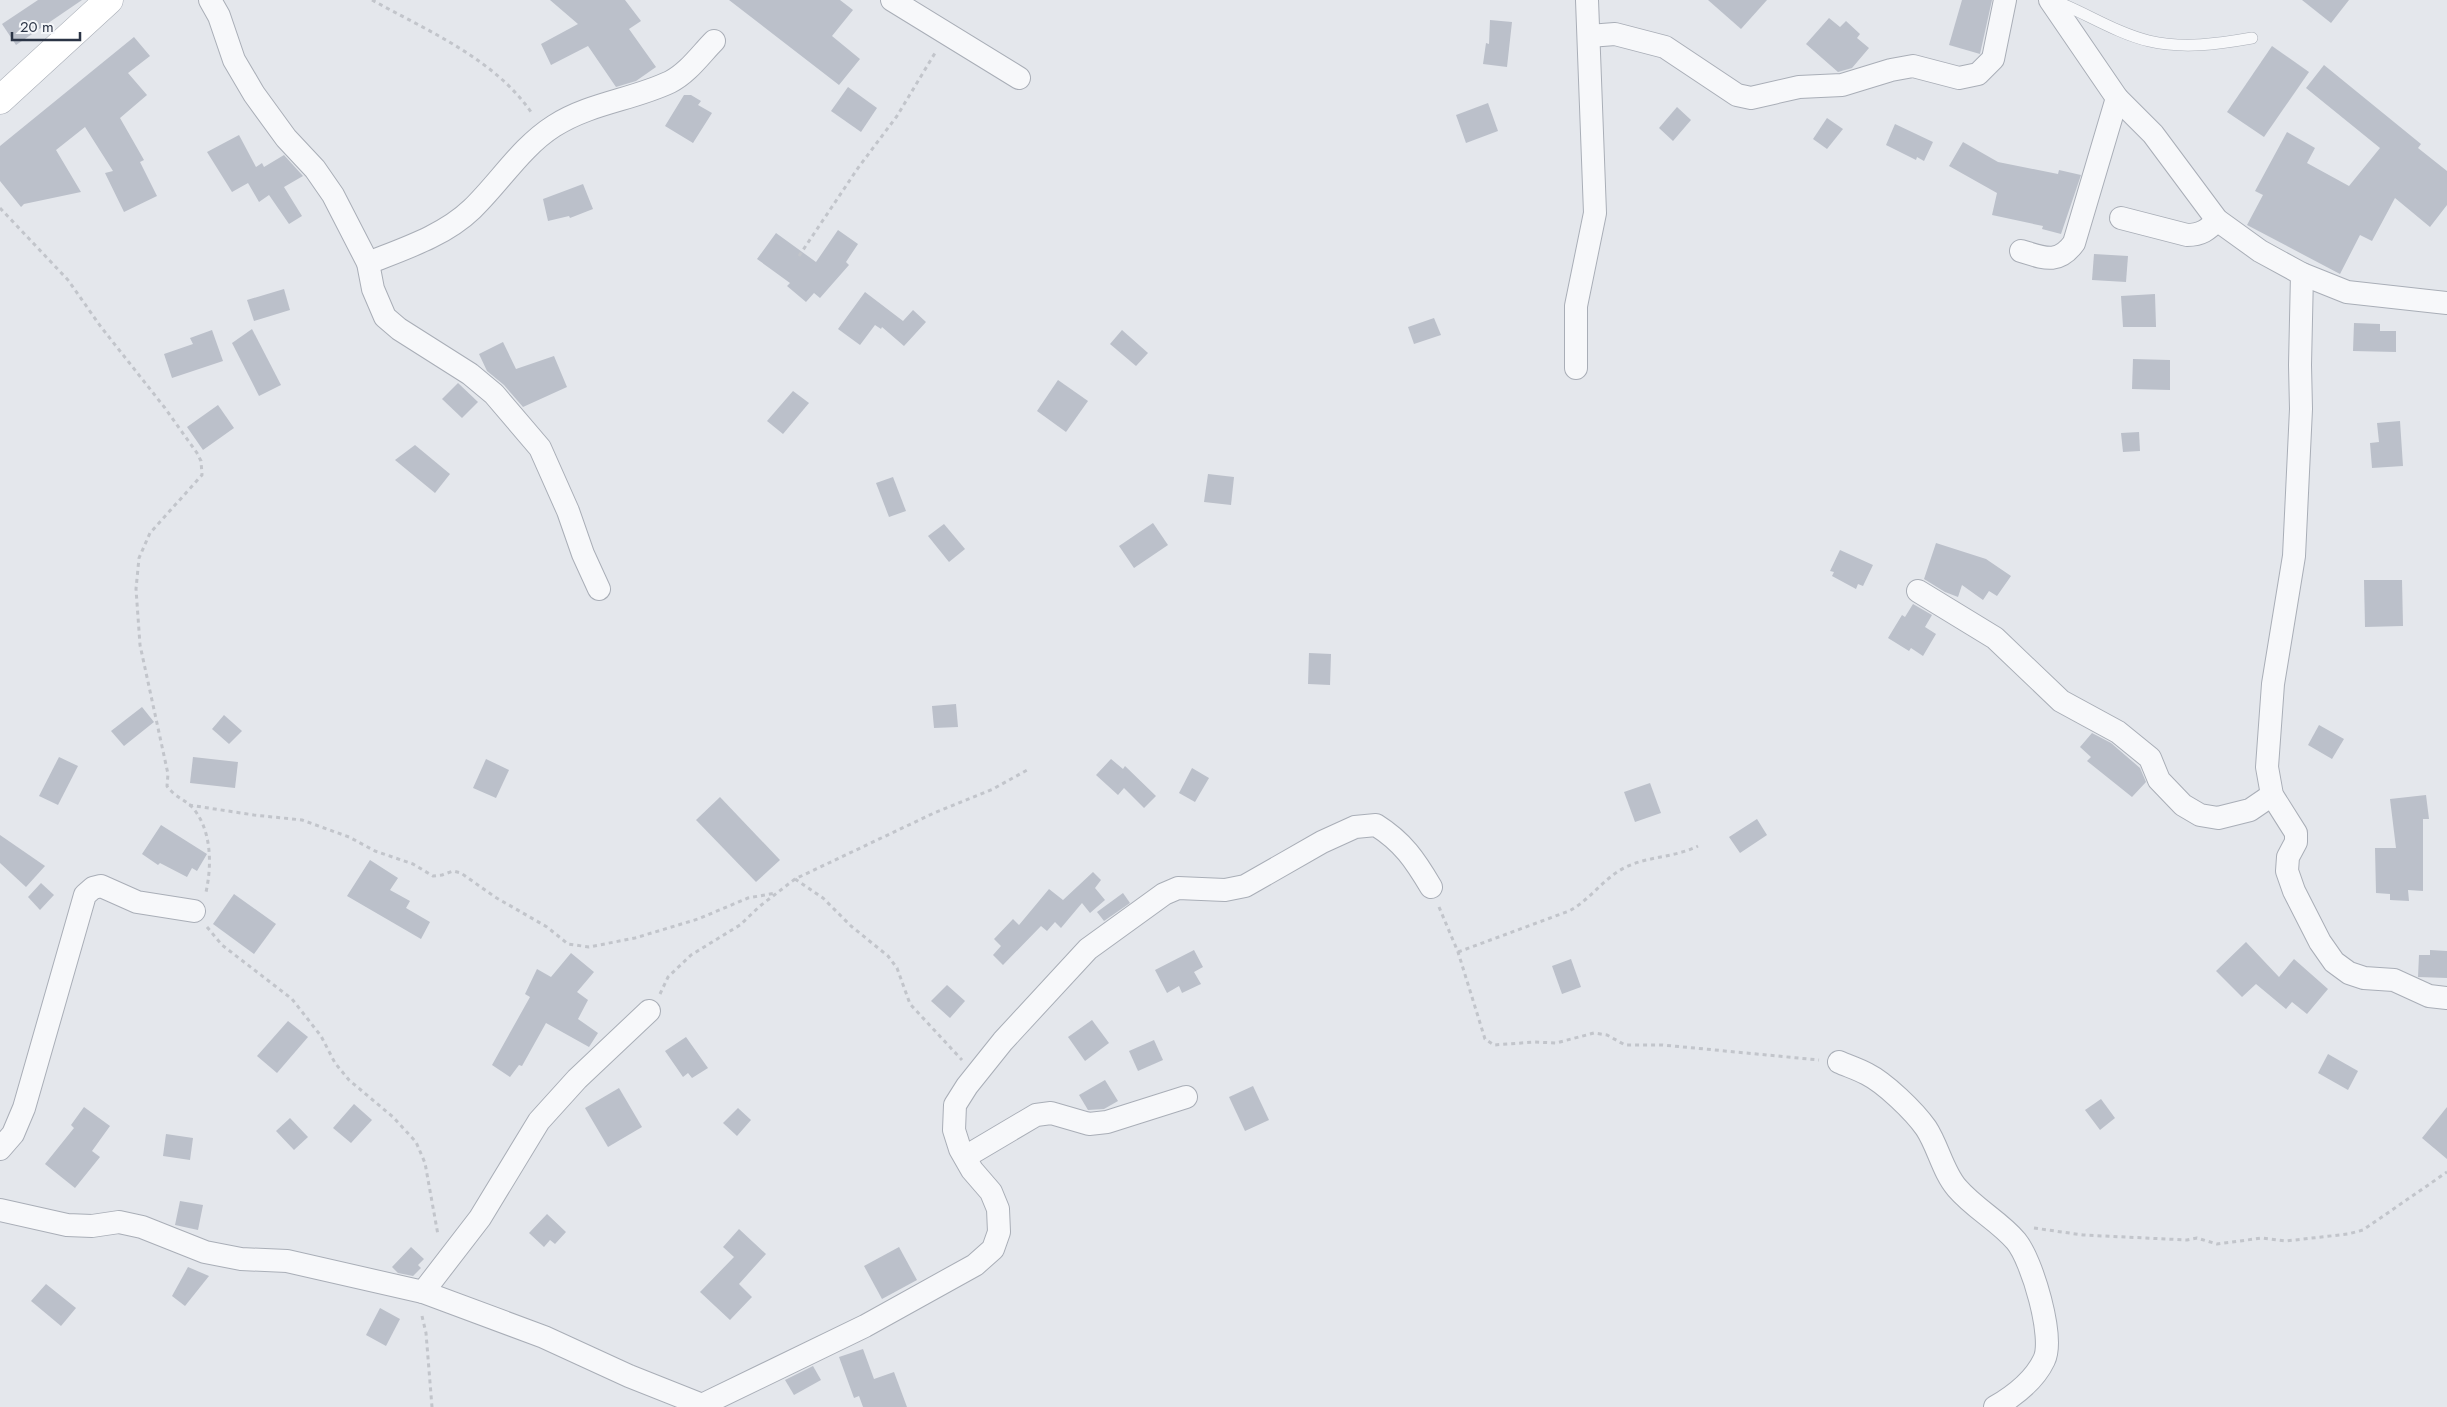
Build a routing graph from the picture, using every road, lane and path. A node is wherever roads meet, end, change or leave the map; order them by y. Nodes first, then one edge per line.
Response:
1 (109, 0) edge
2 (210, 0) edge
3 (372, 0) edge
4 (892, 0) edge
5 (1587, 0) edge
6 (2005, 0) edge
7 (2052, 0) edge
8 (947, 33) junction
9 (1589, 36) junction
10 (2252, 38) dead end
11 (714, 41) dead end
12 (1019, 78) dead end
13 (2117, 98) junction
14 (0, 100) edge
15 (544, 133) junction
16 (0, 208) edge
17 (2121, 218) dead end
18 (2217, 220) junction
19 (2021, 251) dead end
20 (799, 256) dead end
21 (368, 263) junction
22 (2302, 274) junction
23 (2447, 303) edge
24 (1576, 368) dead end
25 (599, 589) dead end
26 (1918, 591) dead end
27 (1030, 768) dead end
28 (2272, 795) junction
29 (190, 804) junction
30 (1698, 846) dead end
31 (795, 879) junction
32 (1431, 887) joint
33 (776, 893) junction
34 (194, 911) junction
35 (1458, 952) junction
36 (2447, 998) edge
37 (650, 1011) joint
38 (1839, 1062) joint
39 (971, 1081) junction
40 (1186, 1097) dead end
41 (0, 1149) edge
42 (965, 1157) junction
43 (2447, 1172) edge
44 (0, 1210) edge
45 (1998, 1222) junction
46 (438, 1274) junction
47 (421, 1292) junction
48 (704, 1406) edge
49 (432, 1407) edge
50 (1995, 1407) edge

1 - 14 main road
2 - 21 street
3 - 15 path
4 - 8 street
5 - 9 street
6 - 9 street
7 - 10 lane
7 - 13 street
8 - 12 street
8 - 20 path
9 - 24 street
11 - 15 street
13 - 18 street
13 - 19 street
15 - 21 street
16 - 29 path
17 - 18 street
18 - 22 street
21 - 25 street
22 - 23 street
22 - 28 street
26 - 28 street
27 - 31 path
28 - 36 street
29 - 33 path
29 - 34 path
30 - 35 path
31 - 33 path
31 - 39 path
32 - 35 path
32 - 39 street
33 - 37 path
34 - 41 street
34 - 46 path
35 - 38 path
37 - 46 street
38 - 45 street
39 - 42 street
40 - 42 street
42 - 48 street
43 - 45 path
44 - 47 street
45 - 50 street
46 - 47 street
47 - 48 street
47 - 49 path

